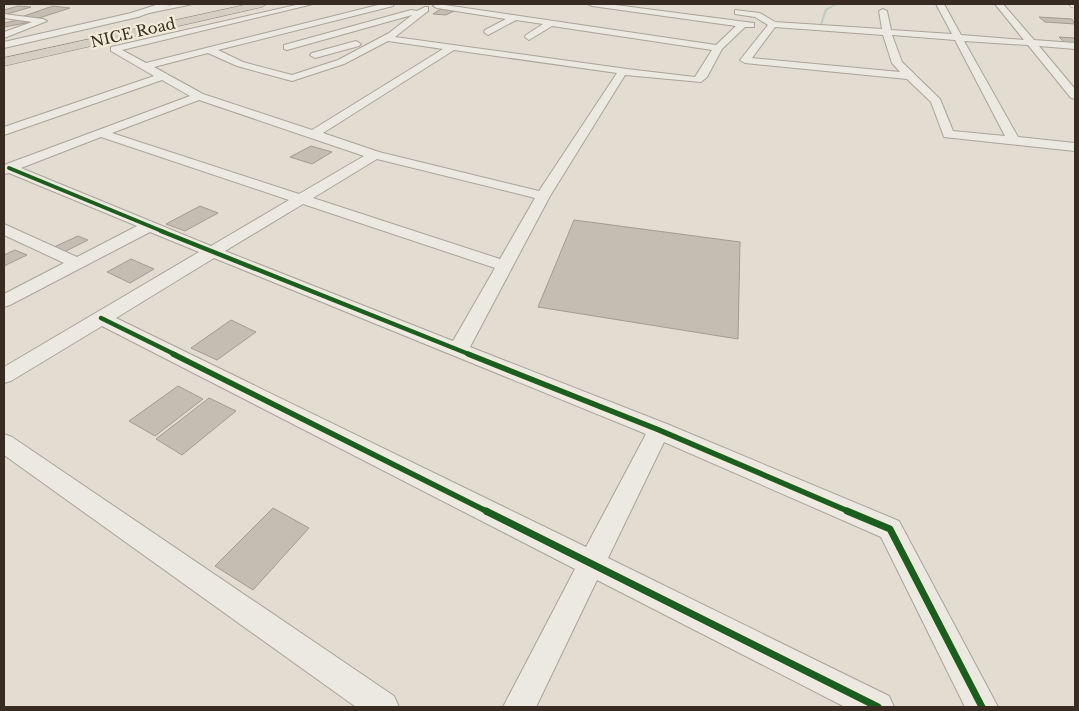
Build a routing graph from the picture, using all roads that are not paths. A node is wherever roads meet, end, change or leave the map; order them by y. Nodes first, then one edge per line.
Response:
1 (168, 4) edge
2 (189, 4) edge
3 (229, 4) edge
4 (262, 4) edge
5 (309, 4) edge
6 (390, 4) edge
7 (592, 4) edge
8 (940, 4) edge
9 (999, 4) edge
10 (441, 5) edge
11 (406, 6) dead end
12 (752, 6) dead end
13 (425, 10) junction
14 (883, 11) dead end
15 (144, 12) junction
16 (4, 16) edge
17 (516, 17) junction
18 (552, 22) junction
19 (743, 24) junction
20 (589, 28) junction
21 (771, 31) junction
22 (488, 32) dead end
23 (887, 32) junction
24 (628, 34) junction
25 (720, 34) dead end
26 (4, 35) edge
27 (730, 35) junction
28 (389, 36) junction
29 (261, 37) junction
30 (529, 37) dead end
31 (578, 37) dead end
32 (958, 37) junction
33 (1031, 42) junction
34 (617, 44) dead end
35 (4, 45) edge
36 (1075, 46) edge
37 (287, 47) junction
38 (451, 48) junction
39 (718, 48) junction
40 (209, 50) junction
41 (4, 53) edge
42 (315, 55) junction
43 (745, 60) junction
44 (4, 62) edge
45 (341, 62) junction
46 (145, 66) junction
47 (737, 68) dead end
48 (623, 72) junction
49 (163, 76) junction
50 (911, 76) junction
51 (199, 96) junction
52 (1075, 96) edge
53 (4, 131) edge
54 (100, 133) junction
55 (314, 133) junction
56 (1014, 141) junction
57 (1075, 147) edge
58 (375, 154) junction
59 (6, 169) edge
60 (543, 196) junction
61 (300, 199) junction
62 (149, 226) junction
63 (4, 229) edge
64 (212, 252) junction
65 (77, 263) junction
66 (504, 266) junction
67 (4, 301) edge
68 (101, 318) junction
69 (458, 350) junction
70 (4, 376) edge
71 (659, 430) junction
72 (4, 442) edge
73 (592, 564) junction
74 (383, 707) edge
75 (518, 707) edge
76 (878, 707) edge
77 (982, 707) edge

1 - 15 street
2 - 15 street
3 - 41 highway, NICE Road
4 - 44 highway, NICE Road
5 - 46 street
6 - 29 street
7 - 19 street
8 - 32 street
9 - 33 street
10 - 13 street
10 - 17 street
11 - 13 street
12 - 21 street
13 - 28 street
13 - 37 street
14 - 23 street
15 - 35 street
16 - 26 street
17 - 18 street
17 - 22 street
18 - 20 street
18 - 30 street
19 - 21 street
19 - 27 street
20 - 24 street
20 - 31 street
21 - 23 street
21 - 43 street
23 - 32 street
23 - 50 street
24 - 34 street
24 - 39 street
25 - 27 street
27 - 39 street
28 - 38 street
28 - 42 street
28 - 45 street
29 - 37 street
29 - 40 street
32 - 33 street
32 - 56 street
33 - 36 street
33 - 52 street
37 - 42 street
38 - 48 street
38 - 55 street
39 - 48 street
40 - 45 street
40 - 46 street
42 - 45 street
43 - 47 street
43 - 50 street
46 - 49 street
48 - 60 street
49 - 51 street
49 - 53 street
50 - 56 street
51 - 54 street
51 - 55 street
54 - 59 street
54 - 61 street
55 - 58 street
56 - 57 street
58 - 60 street
58 - 61 street
59 - 62 street
60 - 66 street
61 - 64 street
61 - 66 street
62 - 64 street
62 - 65 street
63 - 65 street
64 - 68 street
64 - 69 street
65 - 67 street
66 - 69 street
68 - 70 street
68 - 73 street
69 - 71 street
71 - 73 street
71 - 77 street
72 - 74 street
73 - 75 street
73 - 76 street

